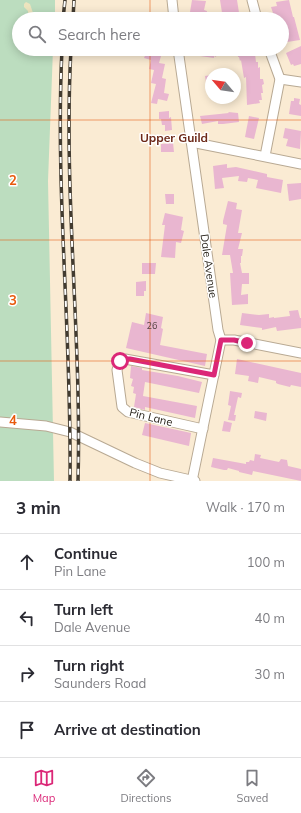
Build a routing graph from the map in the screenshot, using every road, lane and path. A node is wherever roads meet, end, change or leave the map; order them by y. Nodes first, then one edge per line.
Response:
1 (172, 0) edge
2 (252, 0) edge
3 (173, 12) edge
4 (255, 12) edge
5 (179, 56) edge
6 (272, 56) edge
7 (280, 79) junction
8 (301, 82) edge
9 (190, 142) junction
10 (265, 156) junction
11 (301, 164) edge
12 (221, 340) junction
13 (301, 354) edge
14 (214, 375) junction
15 (0, 422) edge
16 (203, 429) junction
17 (180, 479) edge
18 (193, 481) edge

1 - 3 street
2 - 4 street
5 - 9 street, Dale Avenue
6 - 7 street
7 - 8 street
7 - 10 street
9 - 10 street
9 - 12 street, Dale Avenue
10 - 11 street
12 - 13 street
12 - 14 street, Dale Avenue
14 - 16 street, Dale Avenue
14 - 16 street, Pin Lane
15 - 17 street
16 - 18 street, Dale Avenue
17 - 18 street

